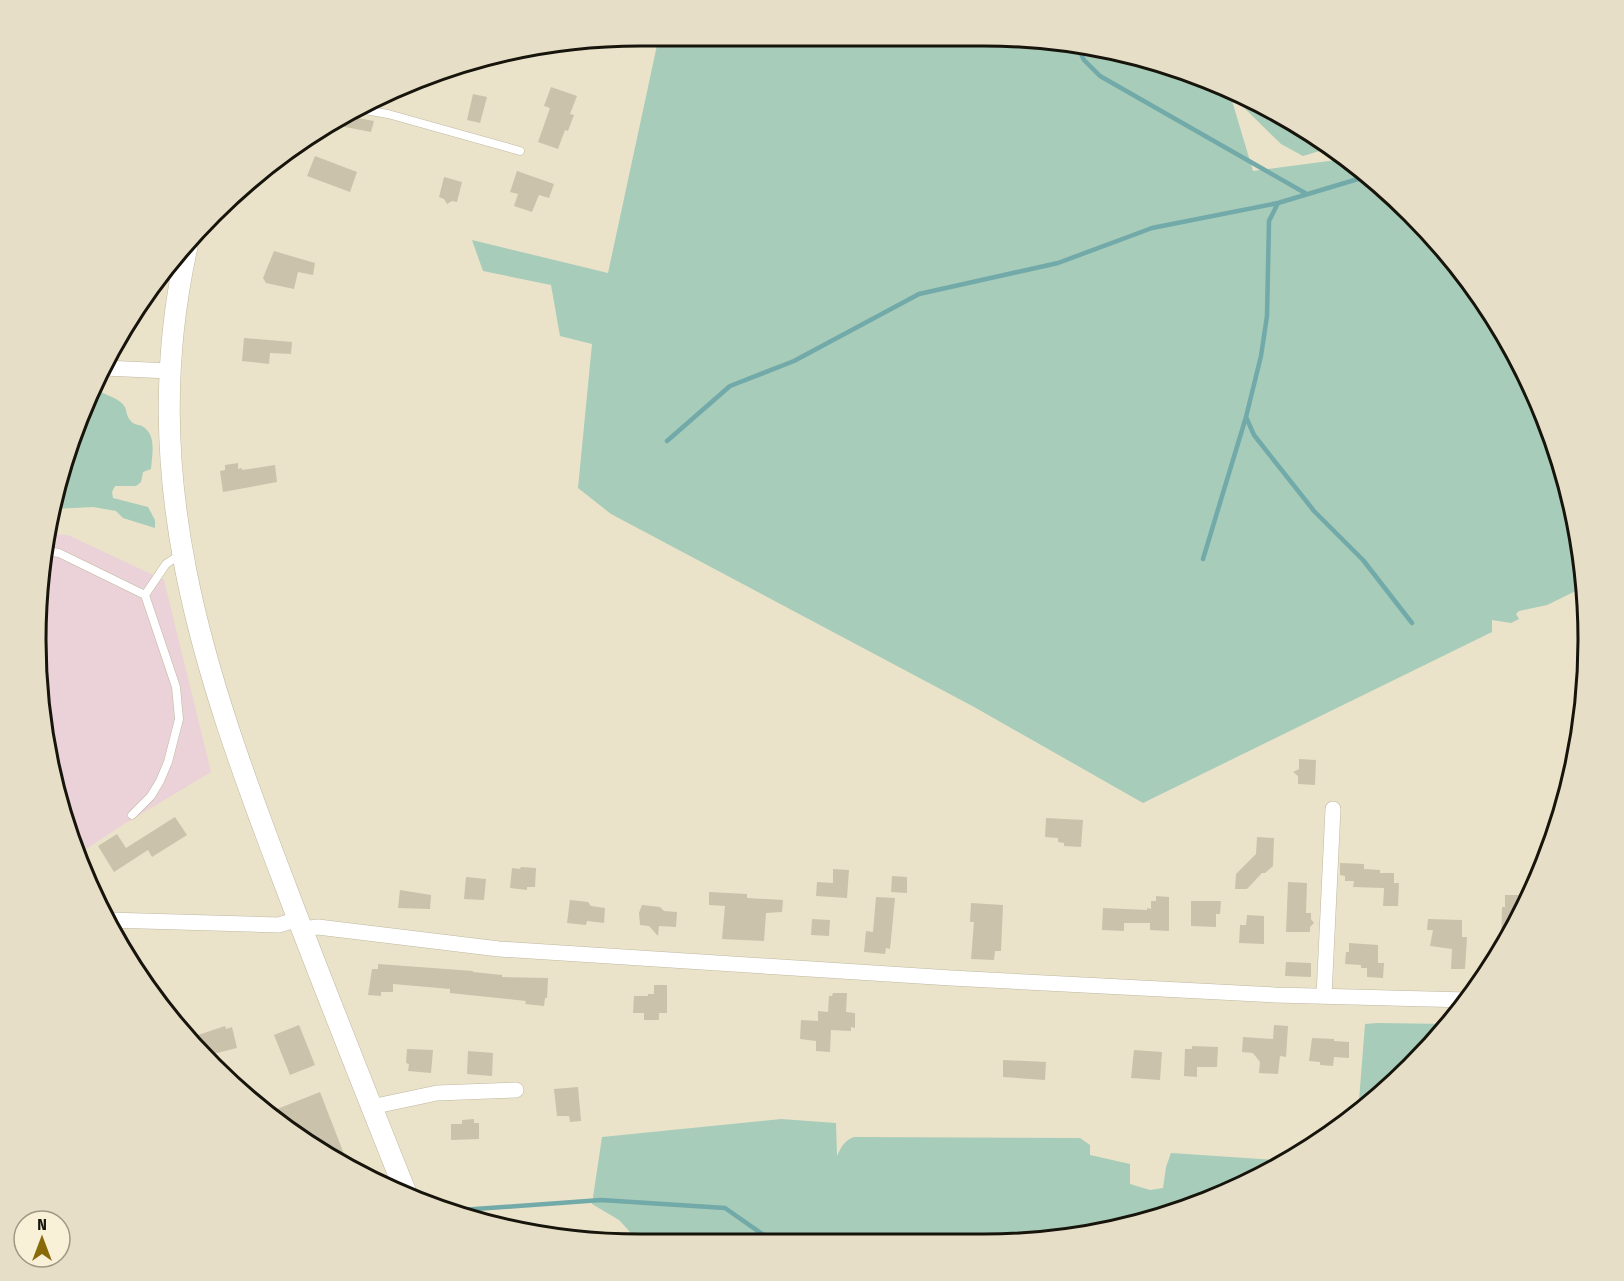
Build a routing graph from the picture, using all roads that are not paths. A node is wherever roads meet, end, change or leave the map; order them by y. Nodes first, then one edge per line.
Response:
1 (372, 111) edge
2 (520, 151) dead end
3 (185, 260) edge
4 (113, 368) edge
5 (170, 371) junction
6 (54, 552) edge
7 (182, 554) junction
8 (146, 595) junction
9 (1333, 809) dead end
10 (132, 815) dead end
11 (117, 920) edge
12 (300, 924) junction
13 (1324, 996) junction
14 (1457, 1000) edge
15 (516, 1090) dead end
16 (371, 1107) junction
17 (402, 1184) edge

1 - 2 lane
3 - 5 street
4 - 5 street
5 - 7 street
6 - 8 lane
7 - 8 lane
7 - 12 street
8 - 10 lane
9 - 13 street
11 - 12 street
12 - 13 street
12 - 16 street
13 - 14 street
15 - 16 street
16 - 17 street

